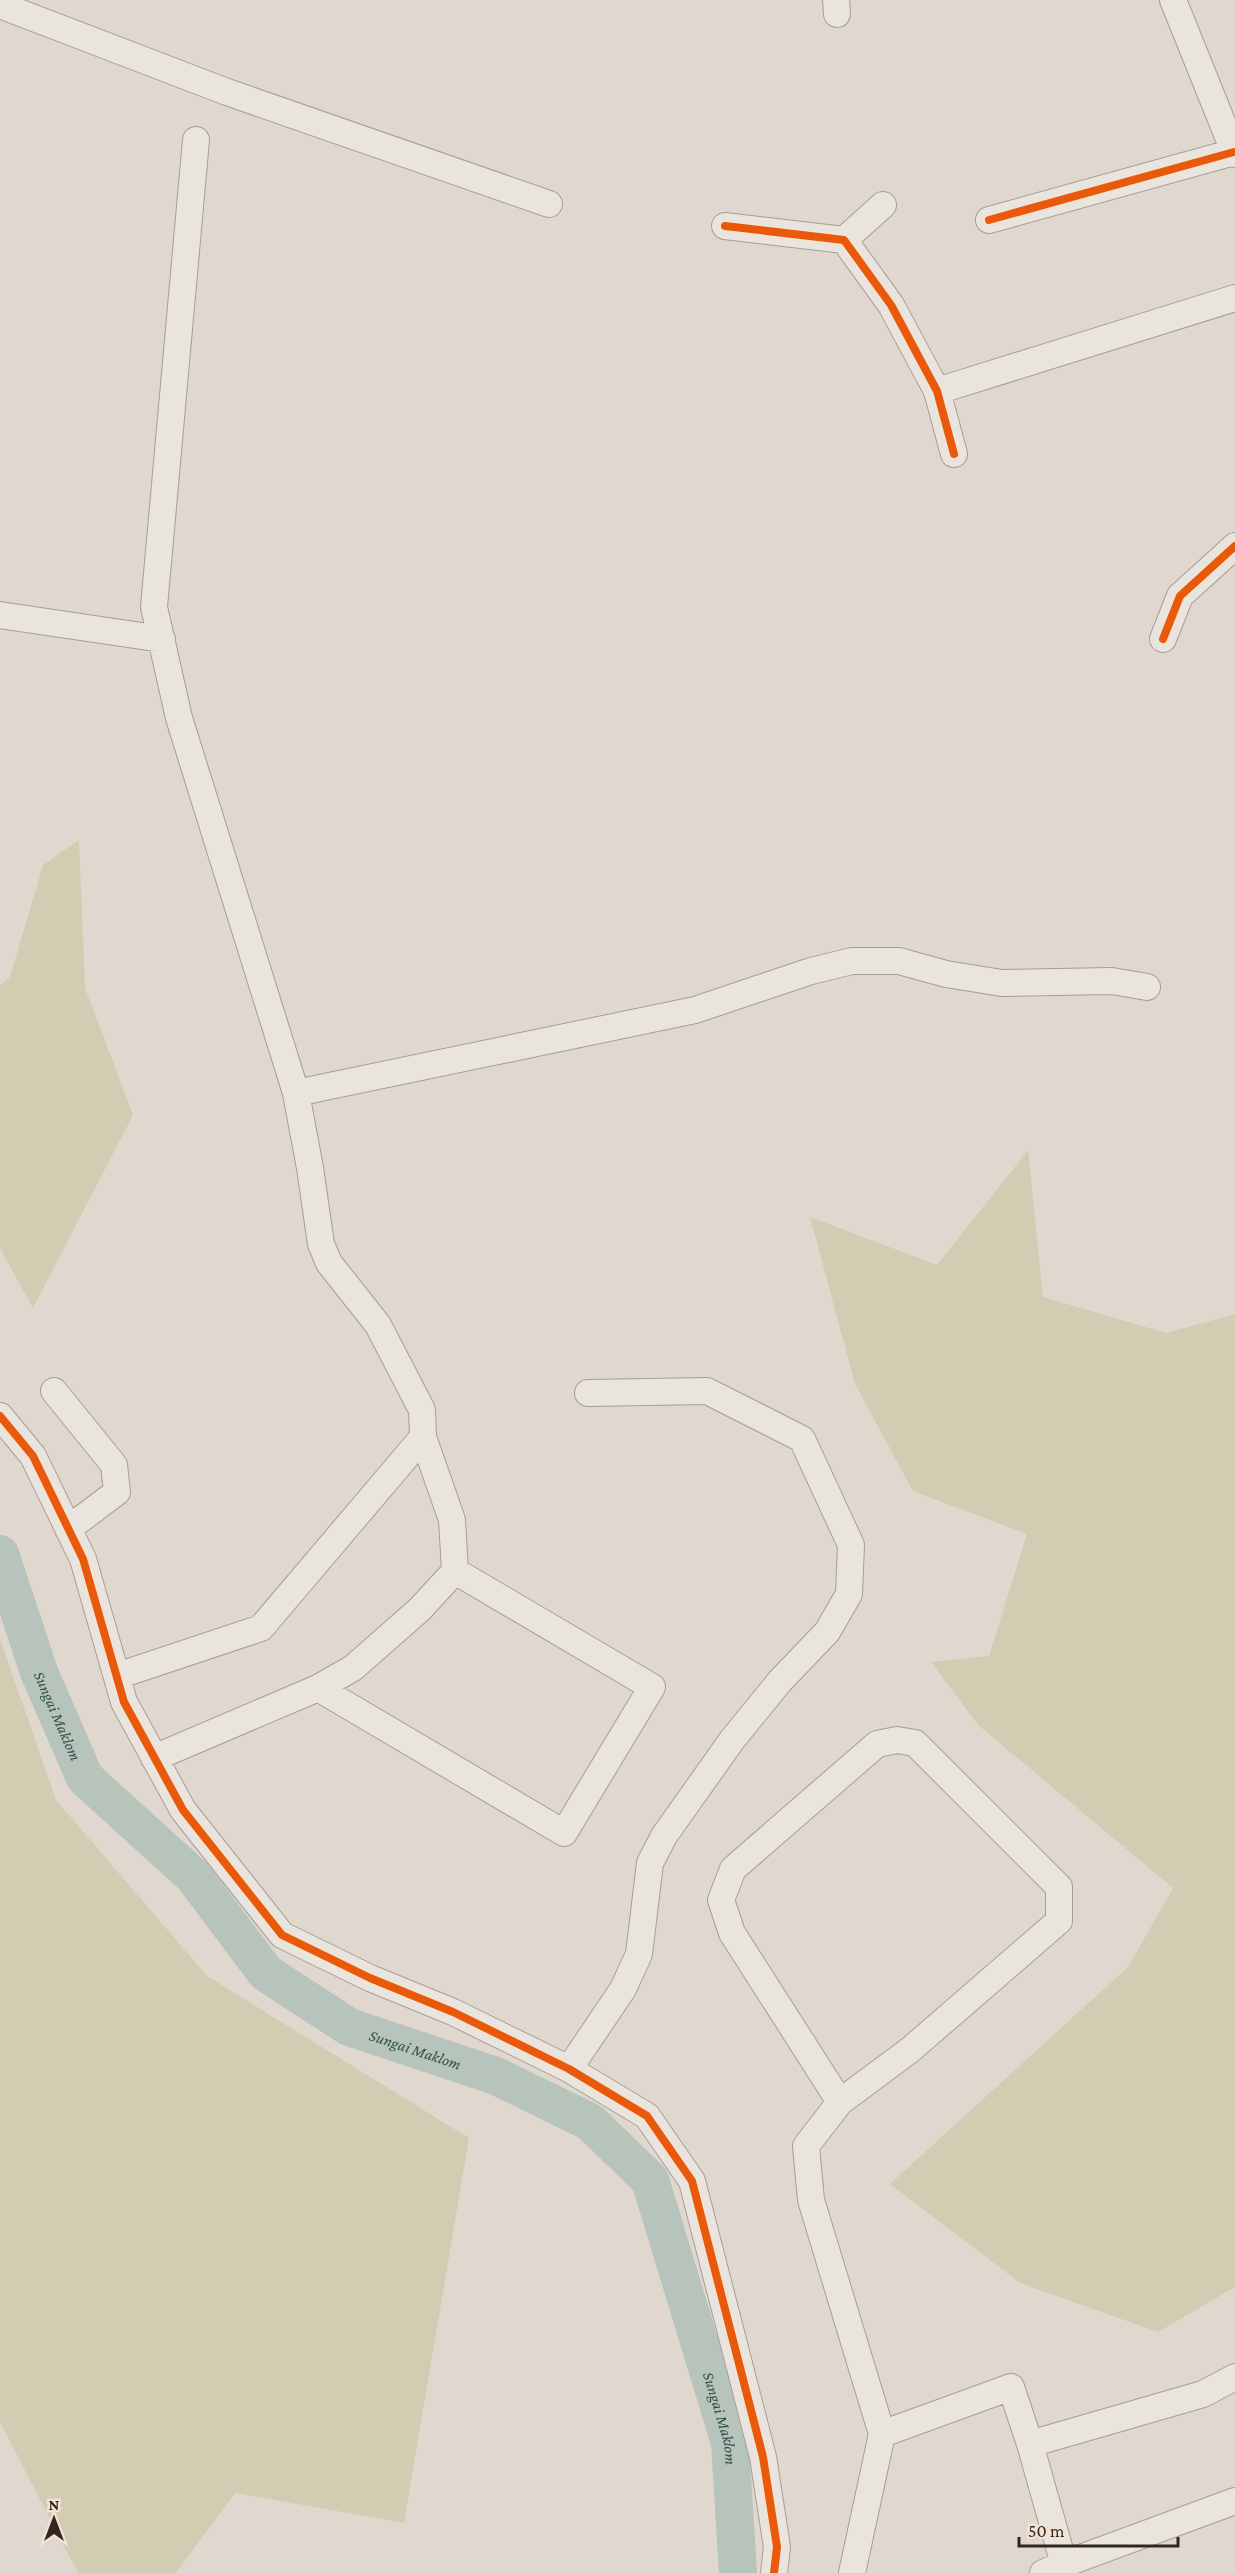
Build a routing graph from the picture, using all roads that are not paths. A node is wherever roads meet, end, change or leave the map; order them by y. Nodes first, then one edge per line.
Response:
1 (1173, 0) edge
2 (0, 5) edge
3 (196, 140) dead end
4 (1235, 153) edge
5 (549, 204) dead end
6 (883, 205) dead end
7 (989, 220) dead end
8 (725, 226) dead end
9 (844, 240) junction
10 (1235, 298) edge
11 (937, 391) junction
12 (954, 454) dead end
13 (1235, 546) edge
14 (0, 615) edge
15 (162, 639) junction
16 (1163, 639) dead end
17 (1147, 987) dead end
18 (296, 1093) junction
19 (54, 1391) dead end
20 (588, 1393) dead end
21 (0, 1416) edge
22 (423, 1437) junction
23 (68, 1529) junction
24 (455, 1571) junction
25 (117, 1676) junction
26 (318, 1688) junction
27 (154, 1758) junction
28 (569, 2069) junction
29 (840, 2102) junction
30 (1235, 2377) edge
31 (882, 2434) junction
32 (1030, 2444) junction
33 (1235, 2501) edge
34 (1054, 2569) edge
35 (774, 2573) edge
36 (852, 2573) edge

1 - 4 street
2 - 5 street
3 - 15 street
4 - 7 street
6 - 9 street
8 - 9 street
9 - 11 street
10 - 11 street
11 - 12 street
13 - 16 street
14 - 15 street
15 - 18 street
17 - 18 street
18 - 22 street
19 - 23 street
20 - 28 street
21 - 23 street
22 - 24 street
22 - 25 street
23 - 25 street
24 - 26 street
24 - 26 street
25 - 27 street
26 - 27 street
27 - 28 street
28 - 35 street
29 - 29 street
29 - 31 street
30 - 32 street
31 - 32 street
31 - 36 street
32 - 34 street
33 - 34 street

